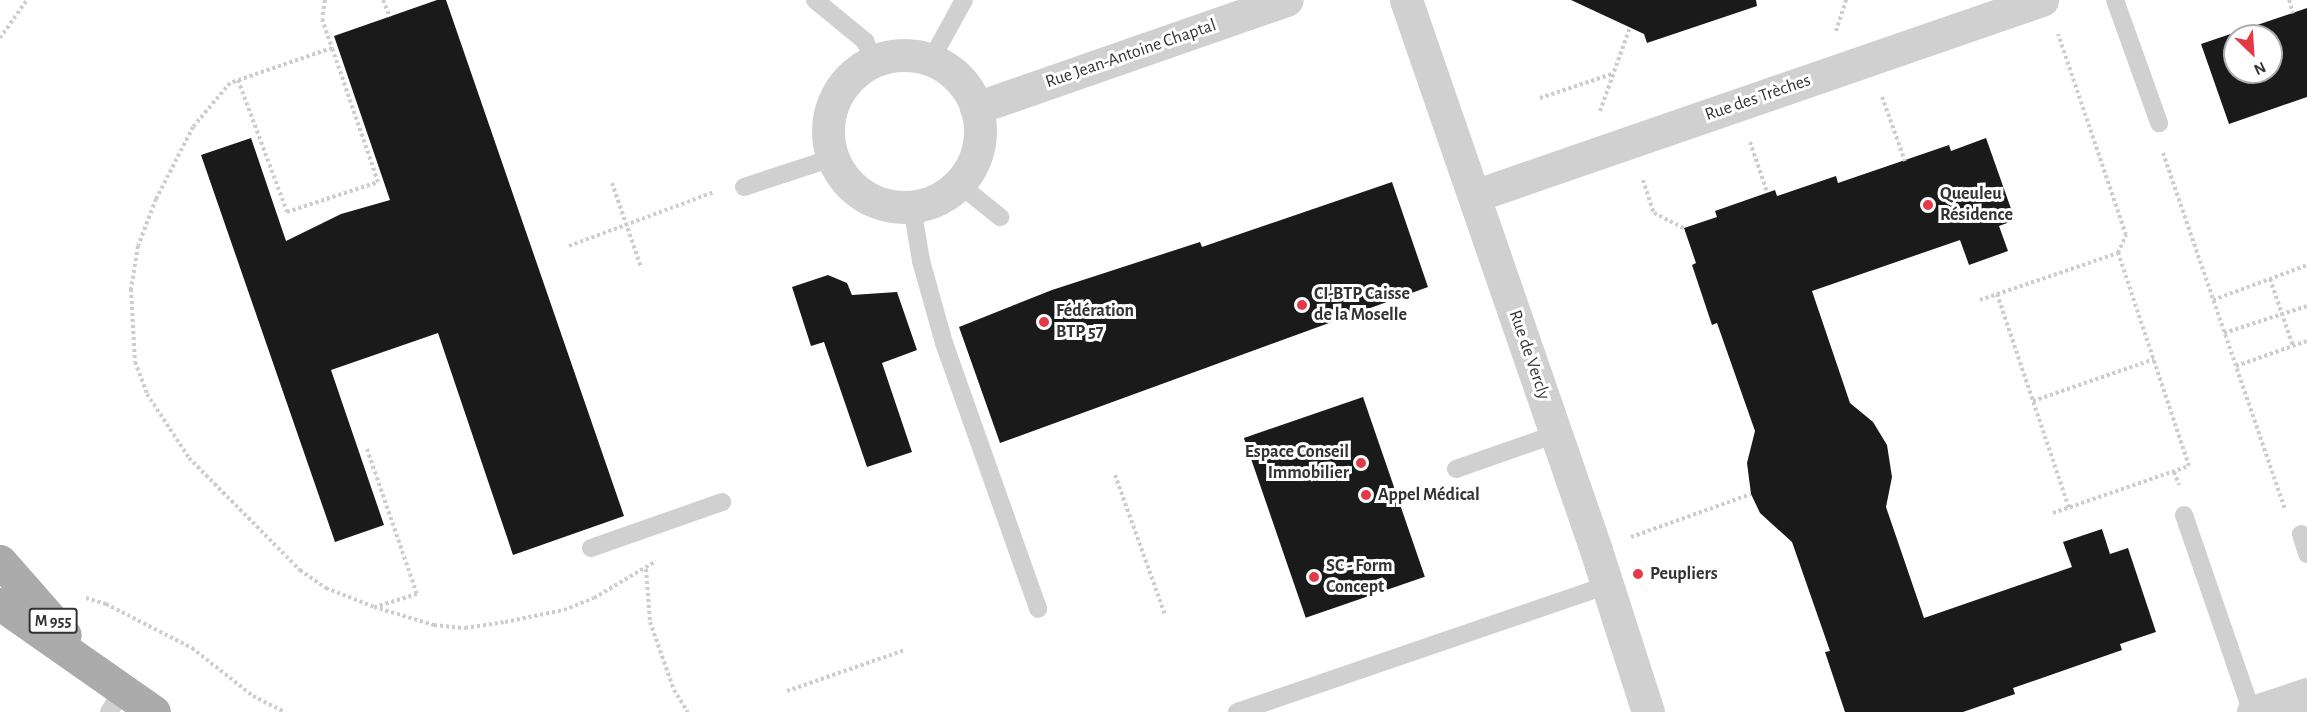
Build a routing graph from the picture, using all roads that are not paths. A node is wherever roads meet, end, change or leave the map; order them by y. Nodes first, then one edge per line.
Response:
1 (815, 0) edge
2 (964, 0) edge
3 (1287, 0) edge
4 (2042, 0) edge
5 (2115, 0) edge
6 (1414, 2) edge
7 (836, 7) edge
8 (931, 60) junction
9 (874, 61) junction
10 (976, 108) junction
11 (2159, 123) road end
12 (832, 158) junction
13 (959, 184) junction
14 (744, 187) dead end
15 (1474, 196) junction
16 (912, 207) junction
17 (1000, 217) dead end
18 (1556, 434) junction
19 (1456, 469) dead end
20 (722, 502) dead end
21 (2184, 515) dead end
22 (2301, 534) road end
23 (591, 548) dead end
24 (2307, 554) edge
25 (0, 561) edge
26 (1607, 585) junction
27 (0, 604) edge
28 (1038, 609) dead end
29 (2307, 694) edge
30 (112, 695) edge
31 (154, 712) edge
32 (1237, 712) edge
33 (1648, 712) edge
34 (2253, 712) edge

1 - 7 lane
2 - 8 lane
3 - 10 street, Rue Jean-Antoine Chaptal
4 - 15 street, Rue des Trèches
5 - 11 lane
6 - 15 street, Rue de Vercly
7 - 9 lane
8 - 9 street
8 - 10 street
9 - 12 street
10 - 13 street
12 - 14 lane
12 - 16 street
13 - 16 street
13 - 17 lane
15 - 18 street, Rue de Vercly
16 - 28 lane
18 - 19 lane
18 - 26 street, Rue de Vercly
20 - 23 lane
21 - 34 lane
22 - 24 lane
25 - 30 main road, M 955
26 - 32 lane
26 - 33 street, Rue de Vercly
27 - 30 main road, M 955
29 - 34 street
30 - 31 main road, M 955

